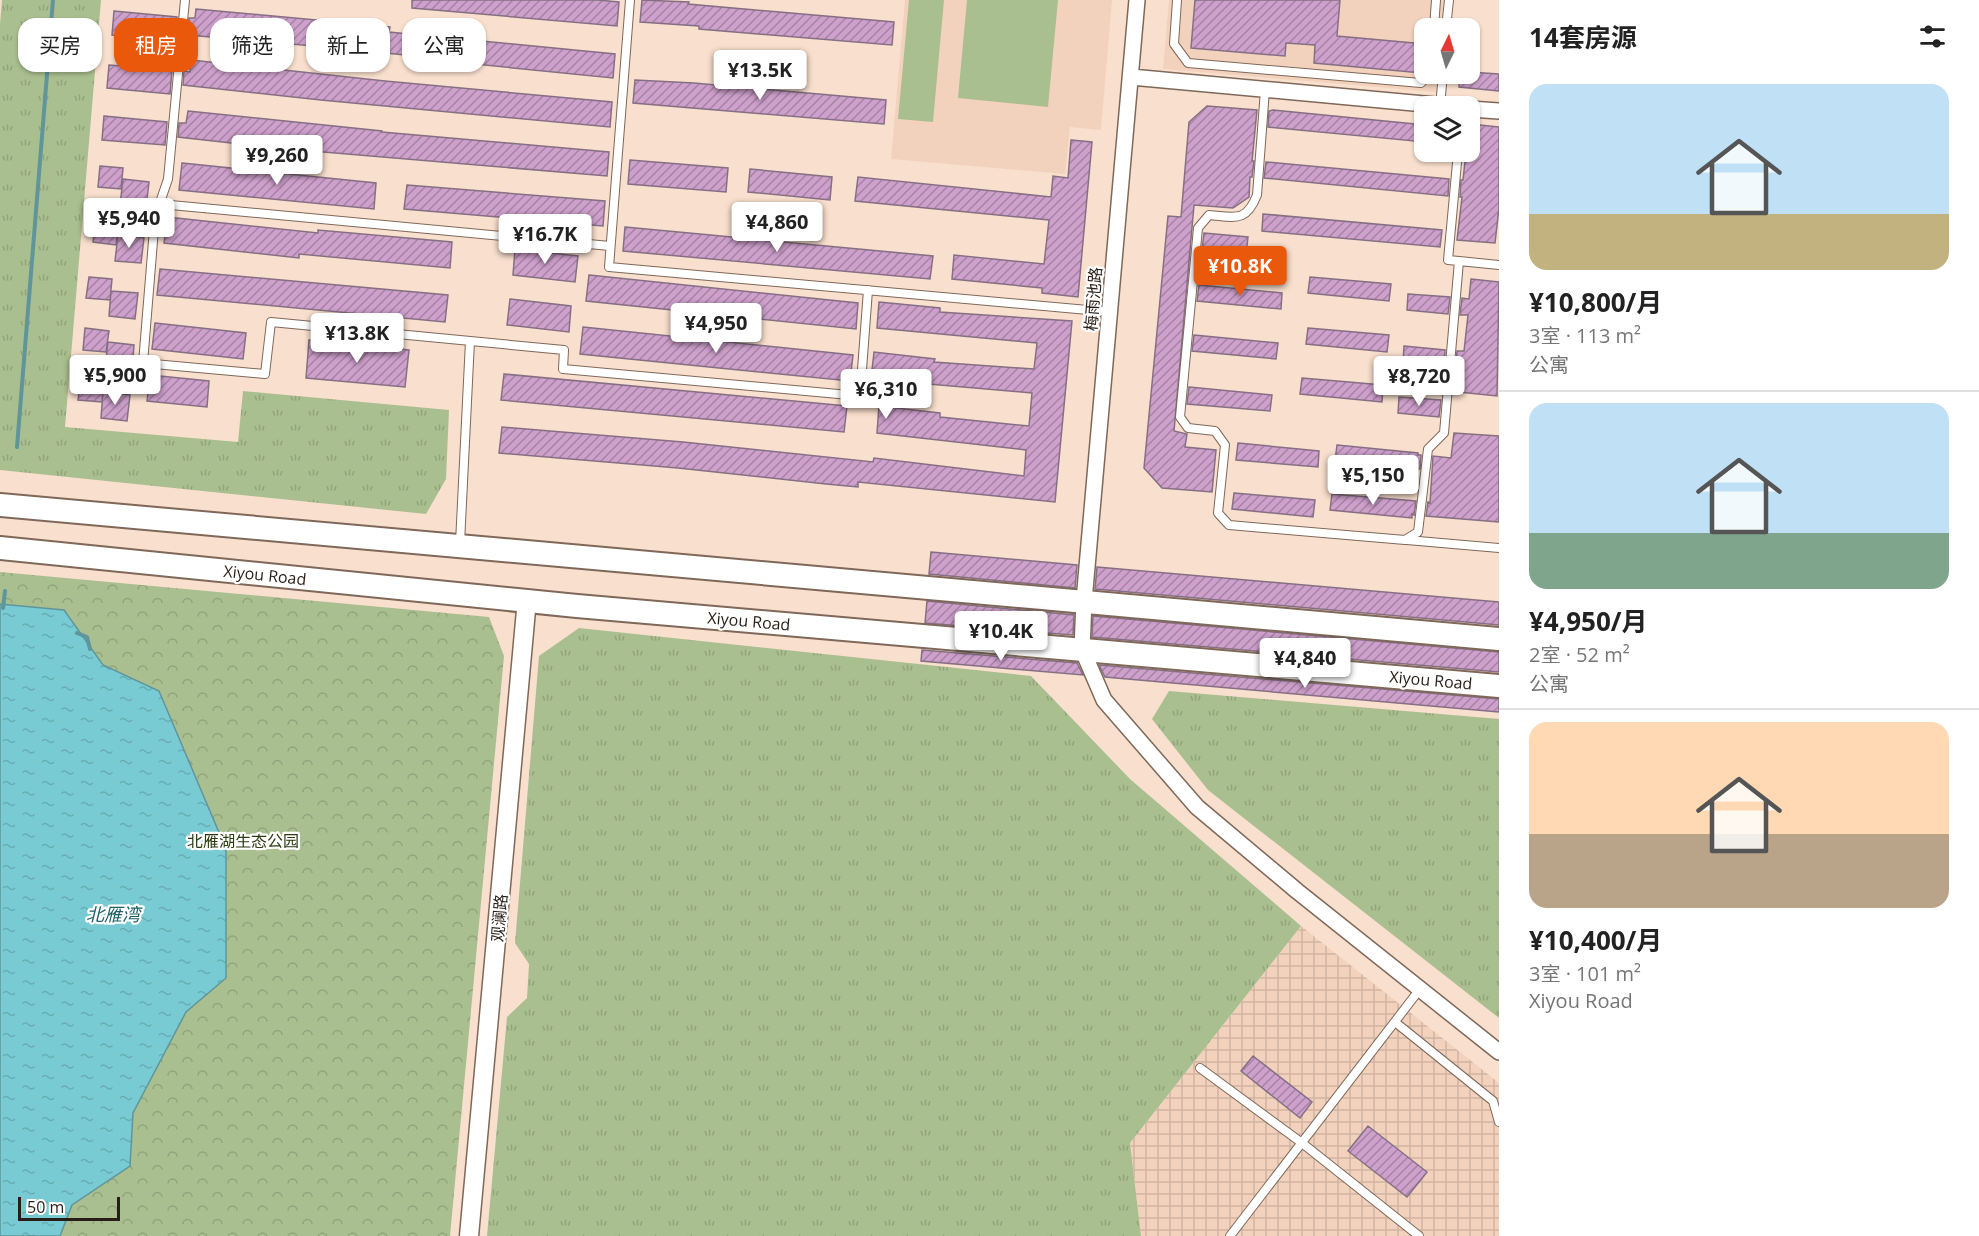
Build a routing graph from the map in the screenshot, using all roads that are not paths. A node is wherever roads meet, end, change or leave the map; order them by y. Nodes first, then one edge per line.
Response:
1 (185, 0) edge
2 (630, 0) edge
3 (1137, 0) edge
4 (1178, 0) edge
5 (1436, 0) edge
6 (1449, 0) edge
7 (1435, 18) edge
8 (1447, 18) edge
9 (1131, 77) junction
10 (1414, 82) edge
11 (1265, 90) junction
12 (1414, 104) edge
13 (1480, 110) edge
14 (1499, 111) edge
15 (1457, 162) edge
16 (160, 204) junction
17 (610, 246) junction
18 (1459, 261) junction
19 (1499, 265) edge
20 (868, 290) junction
21 (1110, 312) junction
22 (470, 341) junction
23 (0, 505) edge
24 (1405, 540) junction
25 (459, 546) junction
26 (0, 548) edge
27 (1499, 548) edge
28 (527, 600) junction
29 (1084, 601) junction
30 (1499, 639) edge
31 (1082, 650) junction
32 (1499, 686) edge
33 (1420, 989) junction
34 (1395, 1022) junction
35 (1499, 1052) edge
36 (1200, 1068) dead end
37 (1499, 1122) edge
38 (1302, 1143) junction
39 (470, 1236) edge
40 (1230, 1236) edge
41 (1419, 1236) edge

1 - 16 lane
2 - 17 lane
3 - 9 street, 梅雨池路
4 - 10 lane
5 - 7 lane
6 - 8 lane
9 - 11 street
9 - 21 street, 梅雨池路
11 - 12 street
11 - 24 lane
13 - 14 street
15 - 18 lane
16 - 17 lane
16 - 22 lane
17 - 20 lane
18 - 19 lane
18 - 24 lane
20 - 21 lane
20 - 22 lane
21 - 29 street, 梅雨池路
22 - 25 lane
23 - 25 main road
24 - 27 lane
25 - 29 main road
26 - 28 main road, Xiyou Road
28 - 31 main road, Xiyou Road
28 - 39 street, 观澜路
29 - 30 main road
29 - 31 street, 梅雨池路
31 - 32 main road, Xiyou Road
31 - 33 street
33 - 34 lane
33 - 35 street
34 - 37 lane
34 - 38 lane
36 - 38 lane
38 - 40 lane
38 - 41 lane

